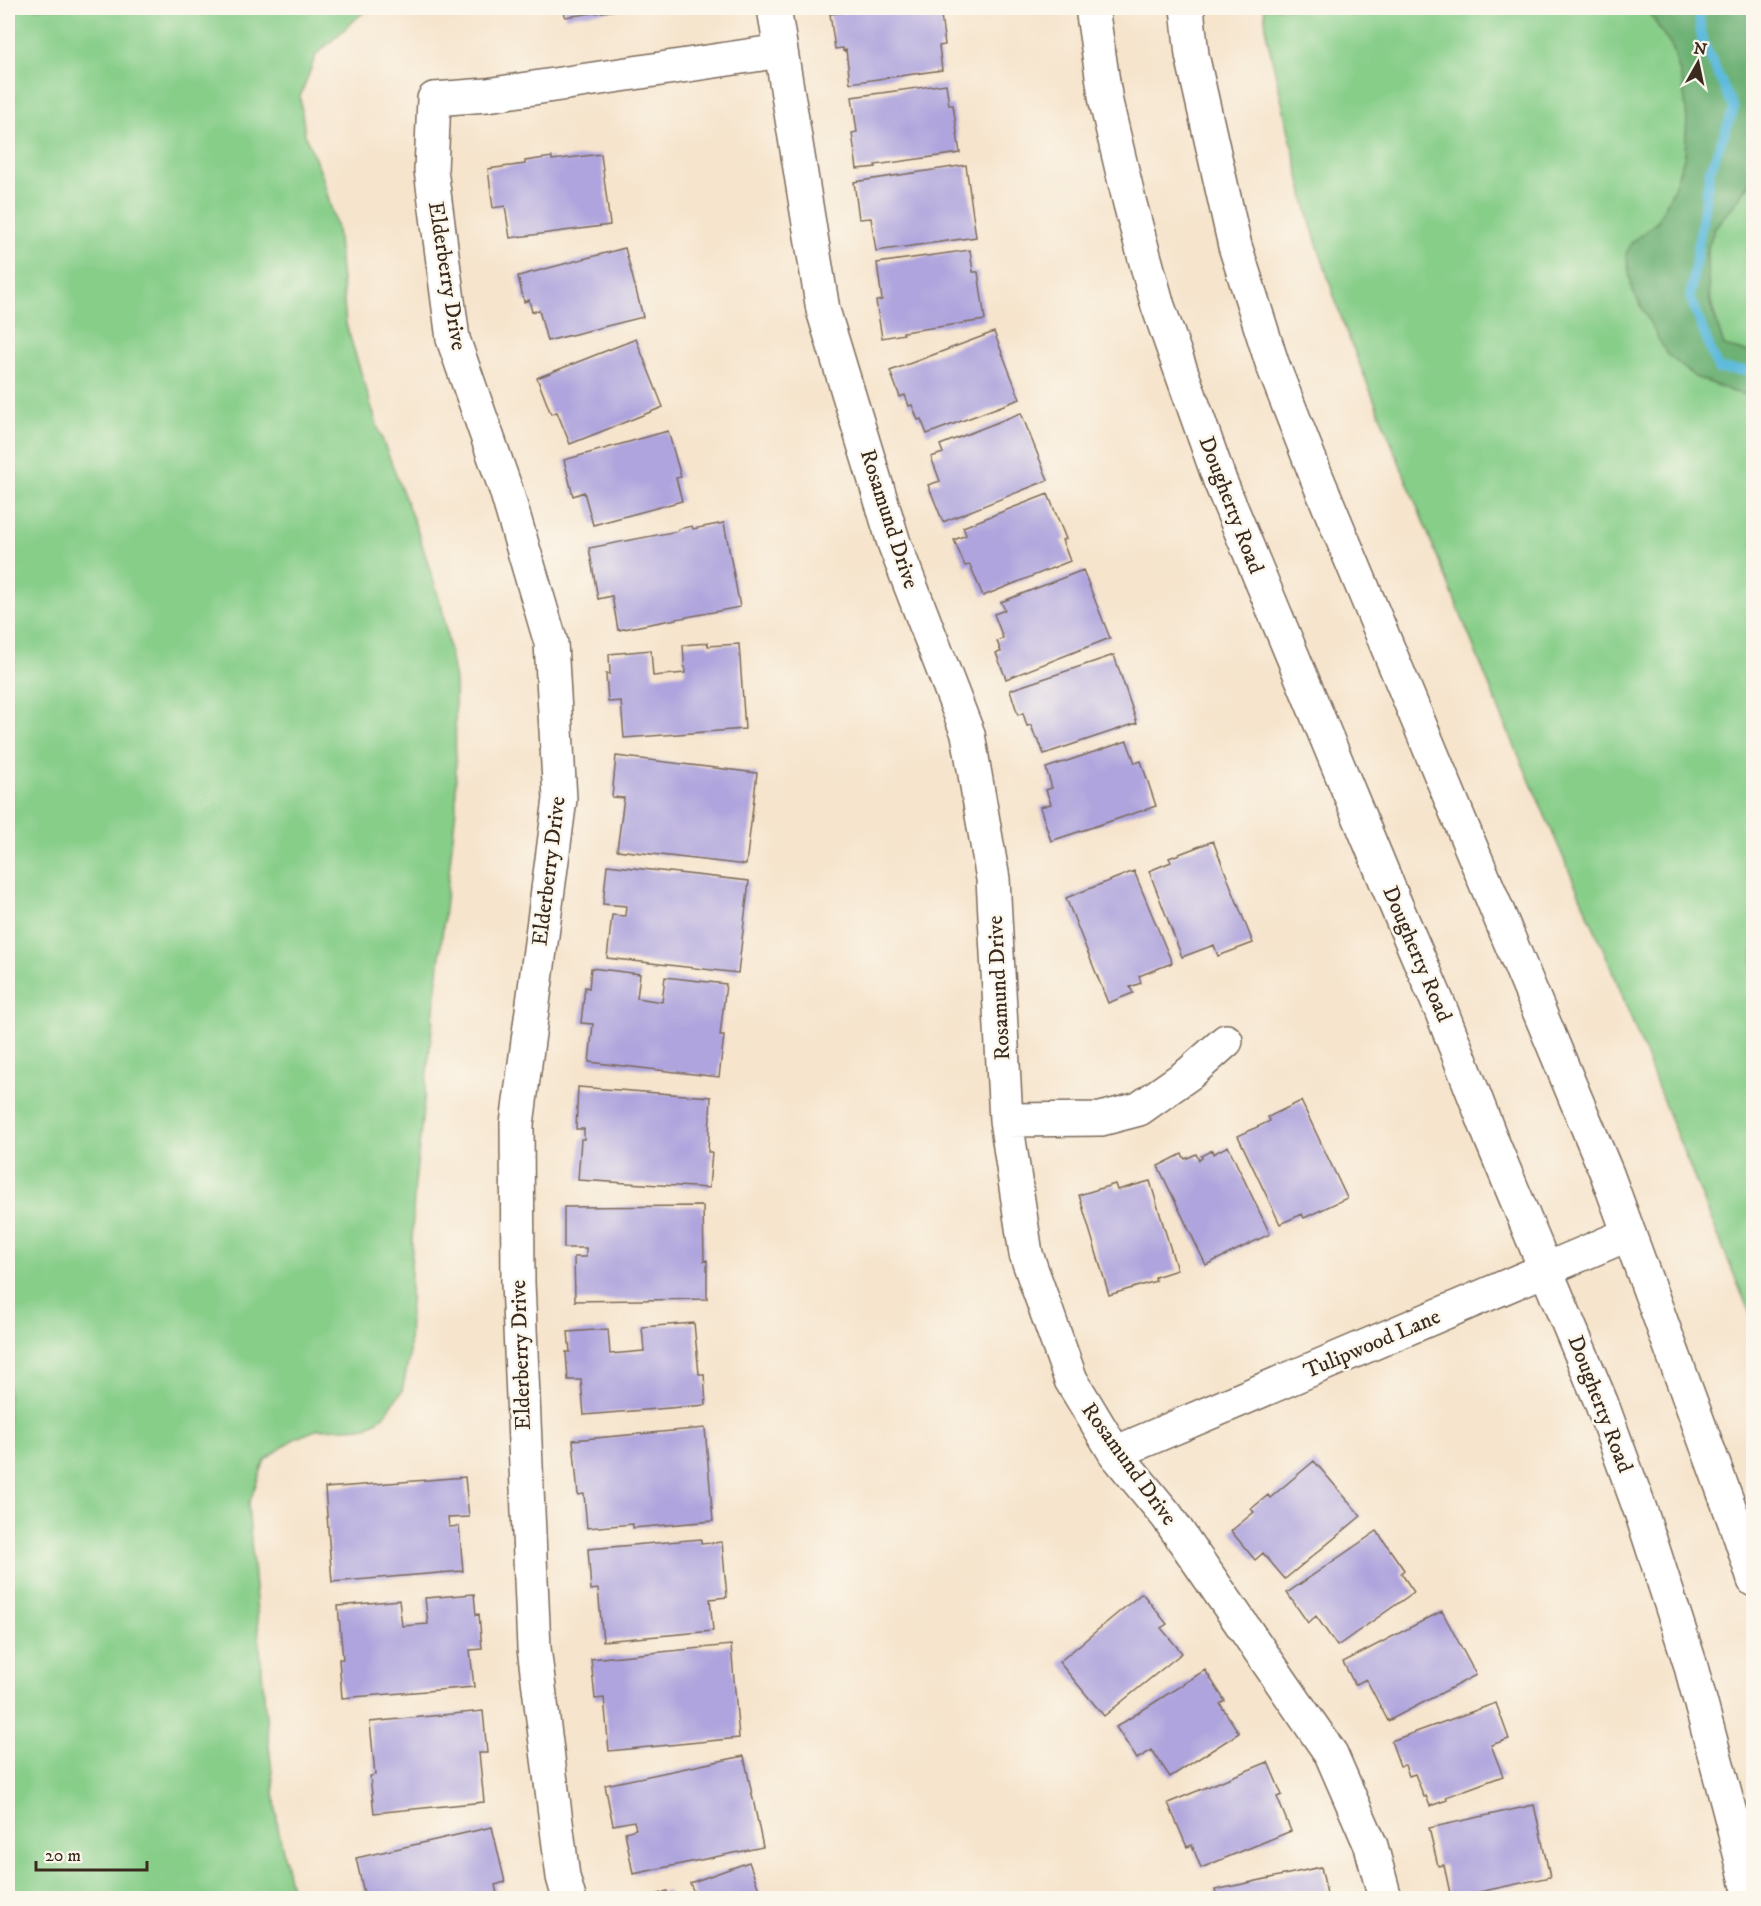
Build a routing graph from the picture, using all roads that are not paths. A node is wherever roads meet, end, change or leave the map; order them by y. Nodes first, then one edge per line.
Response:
1 (774, 8) edge
2 (1092, 8) edge
3 (1187, 8) edge
4 (781, 51) junction
5 (1226, 1041) dead end
6 (1006, 1120) junction
7 (1629, 1234) junction
8 (1546, 1270) junction
9 (1115, 1453) junction
10 (1754, 1580) edge
11 (569, 1899) edge
12 (1385, 1899) edge
13 (1751, 1899) edge

1 - 4 street, Rosamund Drive
2 - 8 street, Dougherty Road
3 - 7 street
4 - 6 street, Rosamund Drive
4 - 11 street, Elderberry Drive
5 - 6 street
6 - 9 street, Rosamund Drive
7 - 8 street, Tulipwood Lane
7 - 10 street
8 - 9 street, Tulipwood Lane
8 - 13 street, Dougherty Road
9 - 12 street, Rosamund Drive

